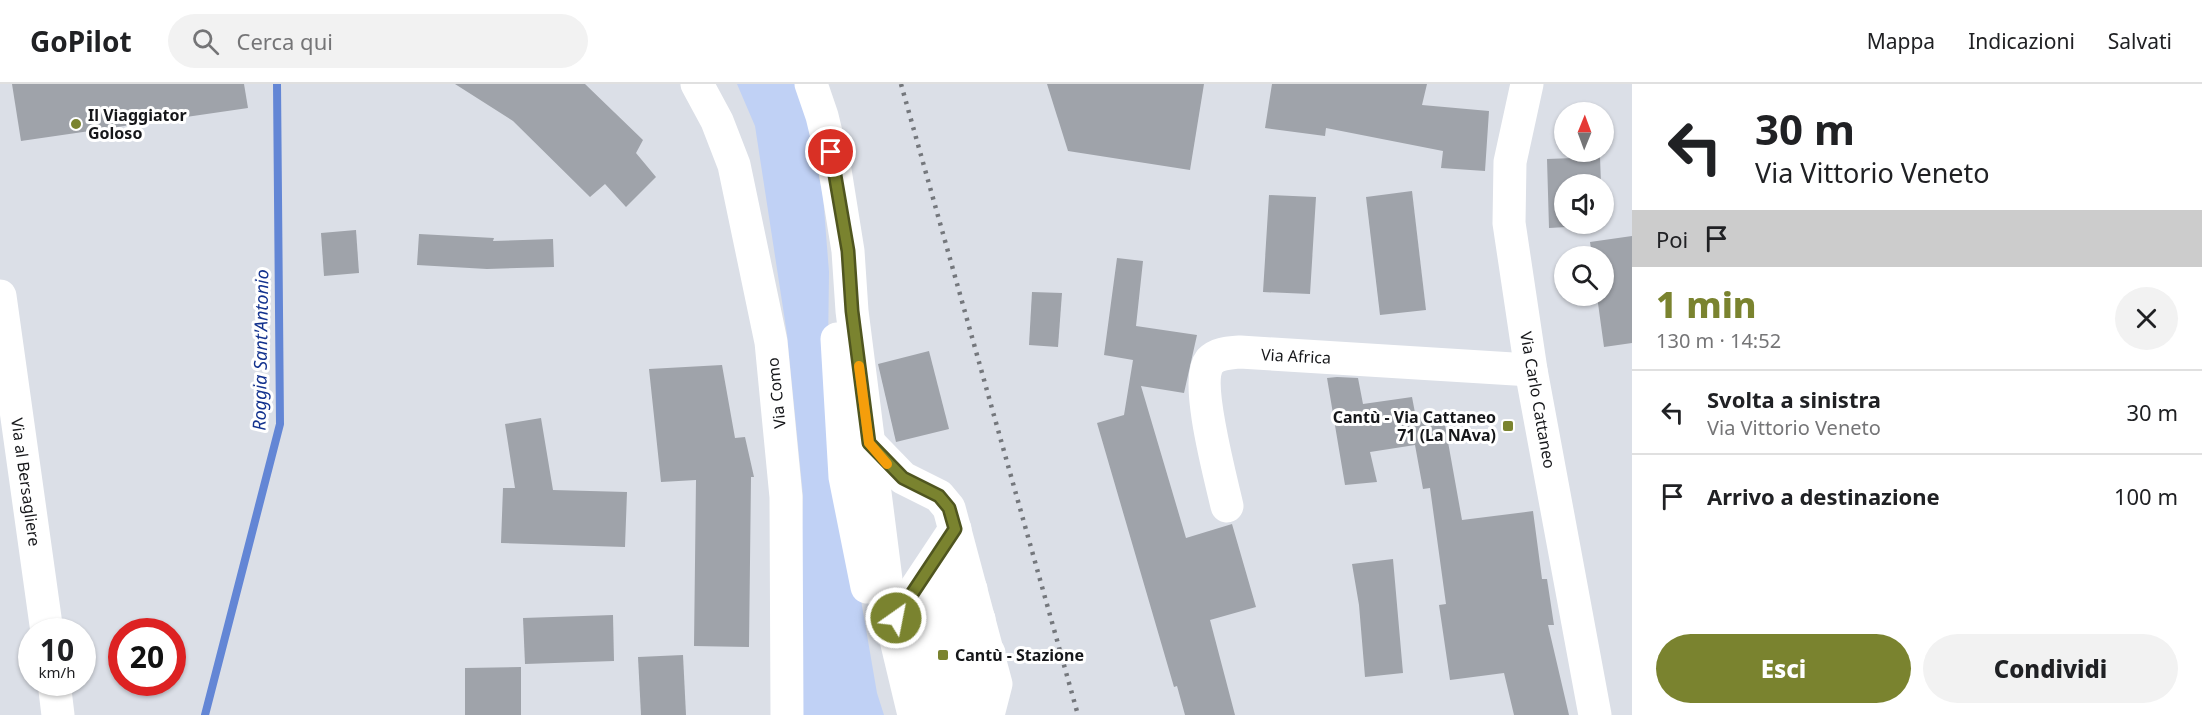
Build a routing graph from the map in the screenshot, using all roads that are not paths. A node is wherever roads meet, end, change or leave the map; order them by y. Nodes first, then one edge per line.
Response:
1 (697, 84) edge
2 (720, 84) edge
3 (801, 84) edge
4 (811, 84) edge
5 (1527, 84) edge
6 (734, 165) junction
7 (0, 296) edge
8 (1531, 370) junction
9 (9, 422) edge
10 (869, 443) junction
11 (1227, 506) dead end
12 (958, 542) junction
13 (975, 604) junction
14 (44, 618) edge
15 (989, 654) junction
16 (56, 696) edge
17 (913, 699) edge
18 (58, 715) edge
19 (787, 715) edge
20 (895, 715) edge
21 (919, 715) edge
22 (925, 715) edge
23 (954, 715) edge
24 (988, 715) edge
25 (1595, 715) edge

1 - 6 street, Via Como
2 - 6 street
3 - 20 street
4 - 10 street
5 - 8 street, Via Carlo Cattaneo
6 - 19 street, Via Como
7 - 9 street, Via al Bersagliere
8 - 11 street, Via Africa
8 - 25 street, Via Carlo Cattaneo
9 - 14 street, Via al Bersagliere
10 - 12 street
10 - 17 street
12 - 13 street
12 - 17 street
13 - 15 street
13 - 17 street
13 - 22 street
15 - 23 street
15 - 24 street
16 - 18 street
17 - 21 street

